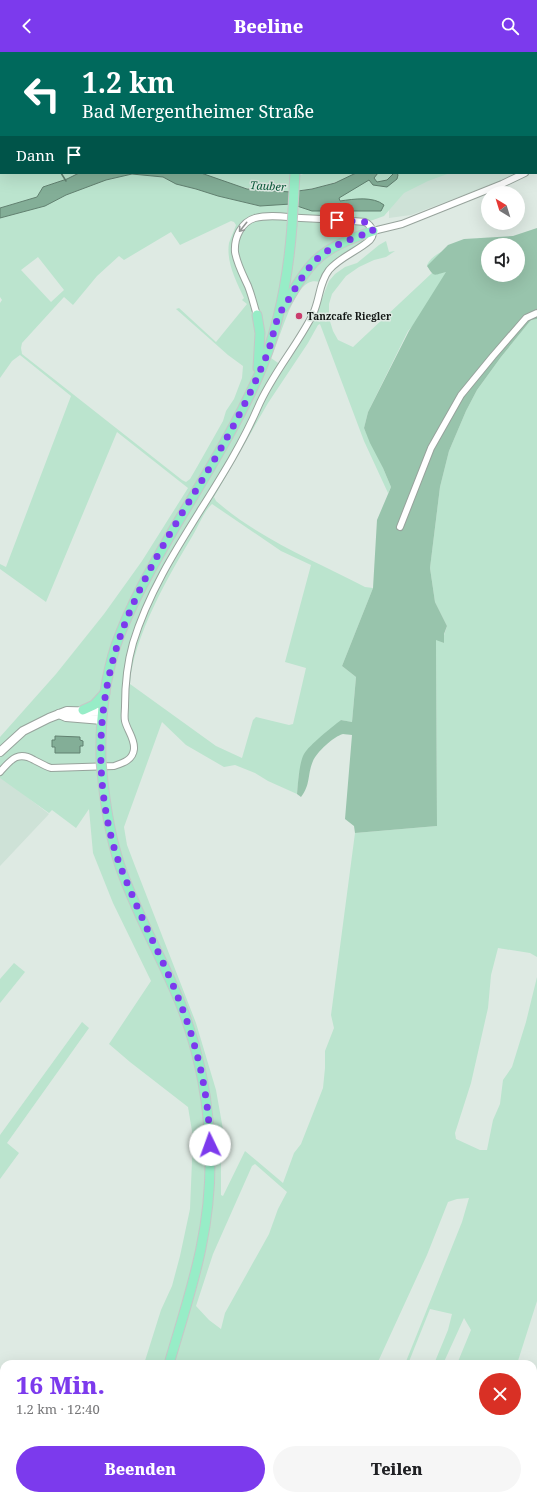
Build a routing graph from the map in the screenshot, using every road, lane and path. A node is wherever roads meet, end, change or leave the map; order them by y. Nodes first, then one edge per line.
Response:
1 (295, 174) edge
2 (523, 174) edge
3 (373, 231) junction
4 (537, 313) edge
5 (279, 314) junction
6 (257, 315) joint
7 (257, 378) junction
8 (400, 527) dead end
9 (105, 693) junction
10 (83, 710) junction
11 (59, 714) junction
12 (103, 716) junction
13 (0, 752) edge
14 (0, 772) edge
15 (170, 1360) edge

1 - 5 main road, bridge
2 - 3 street
3 - 5 main road
3 -> 6 street
3 - 14 street
4 - 8 street
5 - 7 main road
6 - 7 main road
7 - 9 main road
9 - 10 main road
9 - 12 main road
10 - 11 street
10 - 12 street
11 - 12 street
11 - 13 street
12 - 15 main road, bridge

